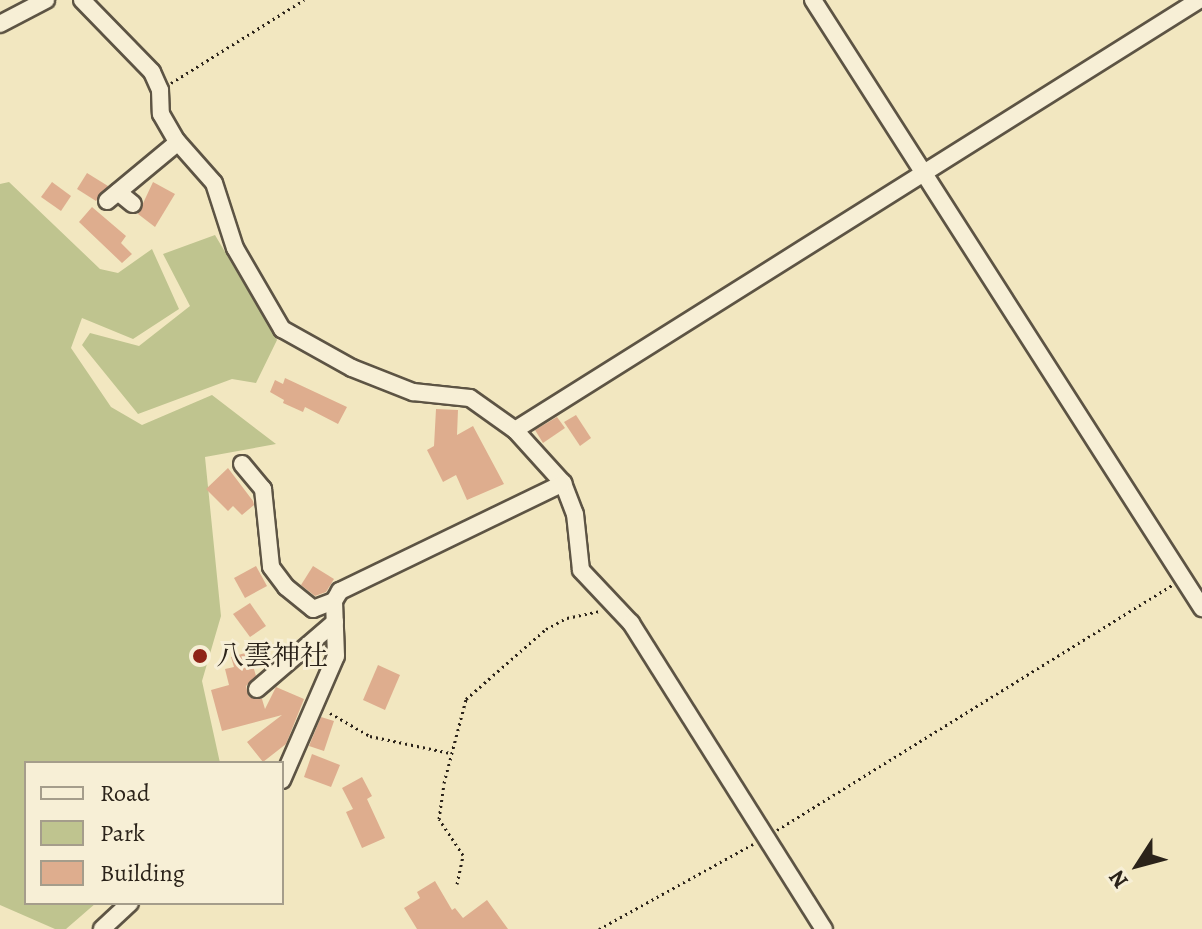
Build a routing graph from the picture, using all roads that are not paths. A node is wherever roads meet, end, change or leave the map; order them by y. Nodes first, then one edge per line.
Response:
1 (46, 0) edge
2 (82, 0) edge
3 (813, 0) edge
4 (1199, 0) edge
5 (0, 24) edge
6 (178, 142) junction
7 (922, 173) junction
8 (133, 204) dead end
9 (515, 430) junction
10 (242, 464) dead end
11 (563, 483) junction
12 (334, 601) junction
13 (1202, 608) edge
14 (335, 622) junction
15 (257, 689) dead end
16 (284, 776) edge
17 (128, 905) edge
18 (102, 929) edge
19 (824, 929) edge

1 - 5 street
2 - 6 street
3 - 7 street
4 - 7 street
6 - 8 street
6 - 9 street
7 - 9 street
7 - 13 street
9 - 11 street
10 - 12 street
11 - 12 street
11 - 19 street
12 - 14 street
14 - 15 street
14 - 16 street
17 - 18 street

